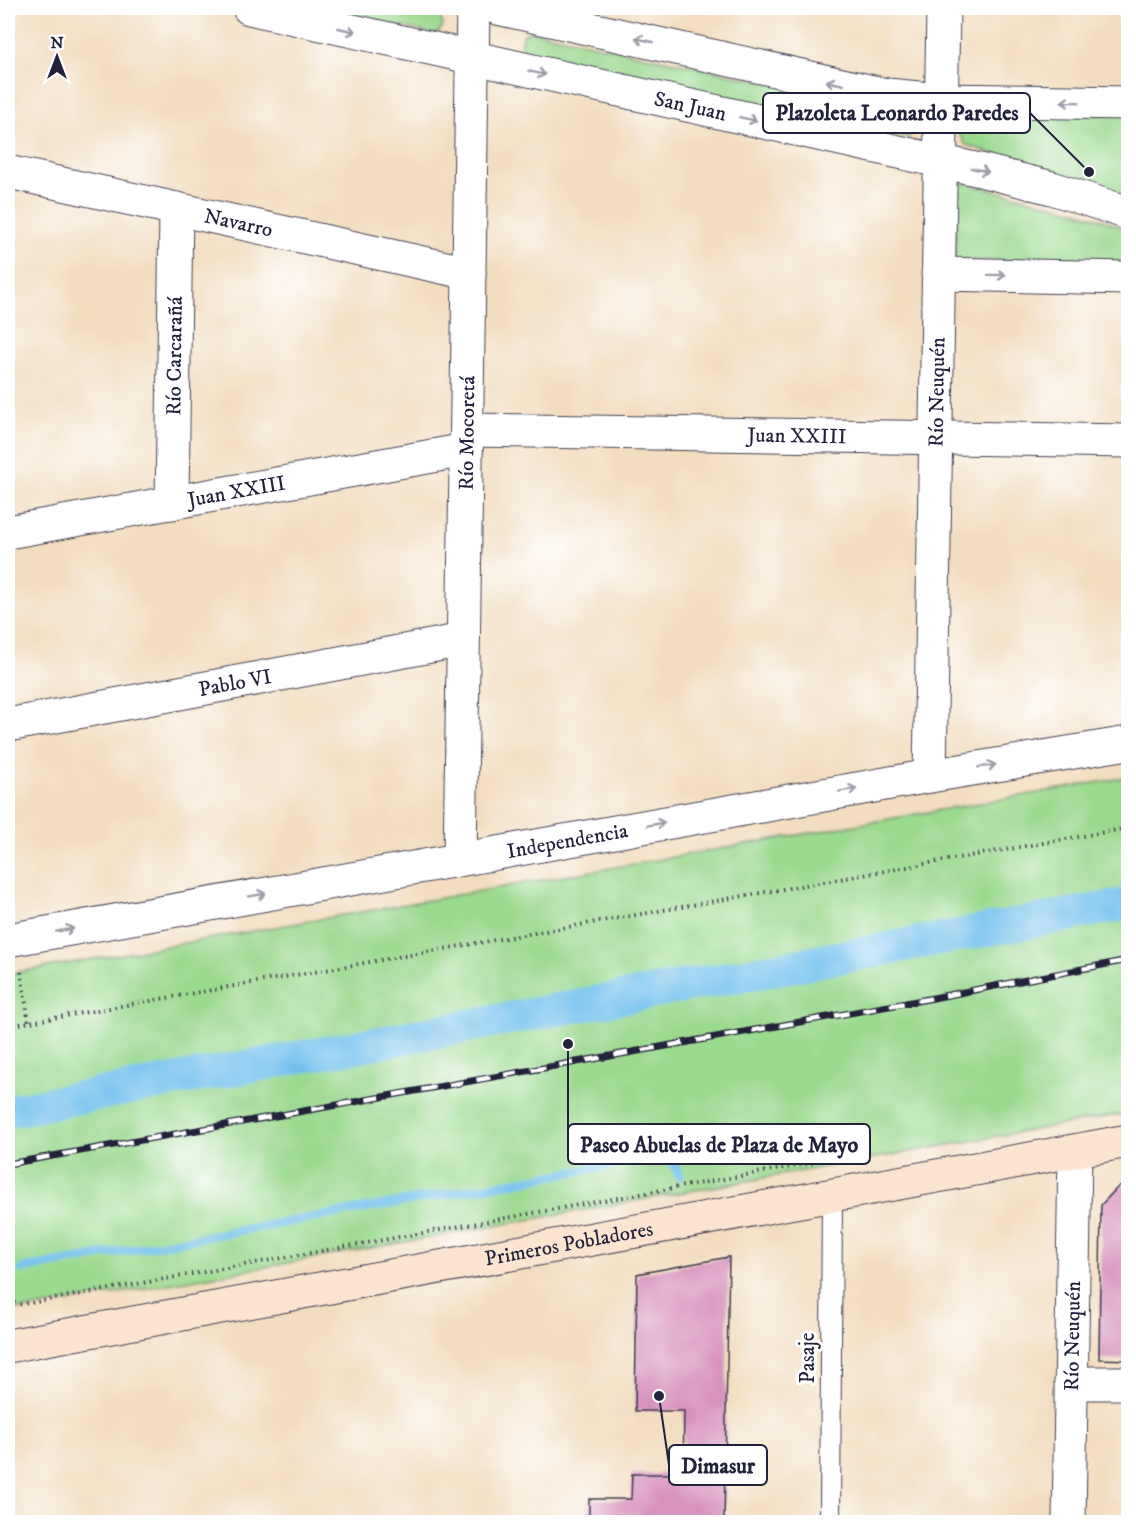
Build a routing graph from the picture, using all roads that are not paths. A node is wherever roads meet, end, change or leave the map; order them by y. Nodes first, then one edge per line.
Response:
1 (249, 8) edge
2 (473, 8) edge
3 (497, 8) edge
4 (943, 8) edge
5 (472, 58) junction
6 (941, 100) junction
7 (1128, 103) edge
8 (940, 161) junction
9 (8, 172) edge
10 (176, 209) junction
11 (1128, 213) edge
12 (469, 273) junction
13 (938, 274) junction
14 (1128, 278) edge
15 (935, 438) junction
16 (466, 440) junction
17 (1128, 441) edge
18 (172, 503) junction
19 (8, 532) edge
20 (463, 640) junction
21 (8, 725) edge
22 (1128, 743) edge
23 (930, 776) junction
24 (460, 859) junction
25 (8, 940) edge
26 (1128, 1141) edge
27 (1075, 1151) junction
28 (832, 1194) junction
29 (8, 1346) edge
30 (1071, 1383) junction
31 (1128, 1383) edge
32 (830, 1522) edge
33 (1069, 1522) edge

1 -> 5 street, San Juan
2 - 5 street, Río Mocoretá
6 -> 3 street
4 - 6 street, Río Neuquén
5 -> 8 street, San Juan
5 - 12 street, Río Mocoretá
7 -> 6 street
6 - 8 street, Río Neuquén
8 -> 11 street, San Juan
8 - 13 street, Río Neuquén
9 - 10 street, Navarro
10 - 12 street, Navarro
10 - 18 street, Río Carcarañá
12 - 16 street, Río Mocoretá
13 -> 14 street
13 - 15 street, Río Neuquén
15 - 16 street, Juan XXIII
15 - 17 street, Juan XXIII
15 - 23 street, Río Neuquén
16 - 18 street, Juan XXIII
16 - 20 street, Río Mocoretá
18 - 19 street, Juan XXIII
20 - 21 street, Pablo VI
20 - 24 street, Río Mocoretá
23 -> 22 street, Independencia
24 -> 23 street, Independencia
25 -> 24 street, Independencia
26 - 27 main road, Primeros Pobladores
27 - 28 main road, Primeros Pobladores
27 - 30 street, Río Neuquén
28 - 29 main road, Primeros Pobladores
28 - 32 lane, Pasaje
30 - 31 street
30 - 33 street, Río Neuquén

